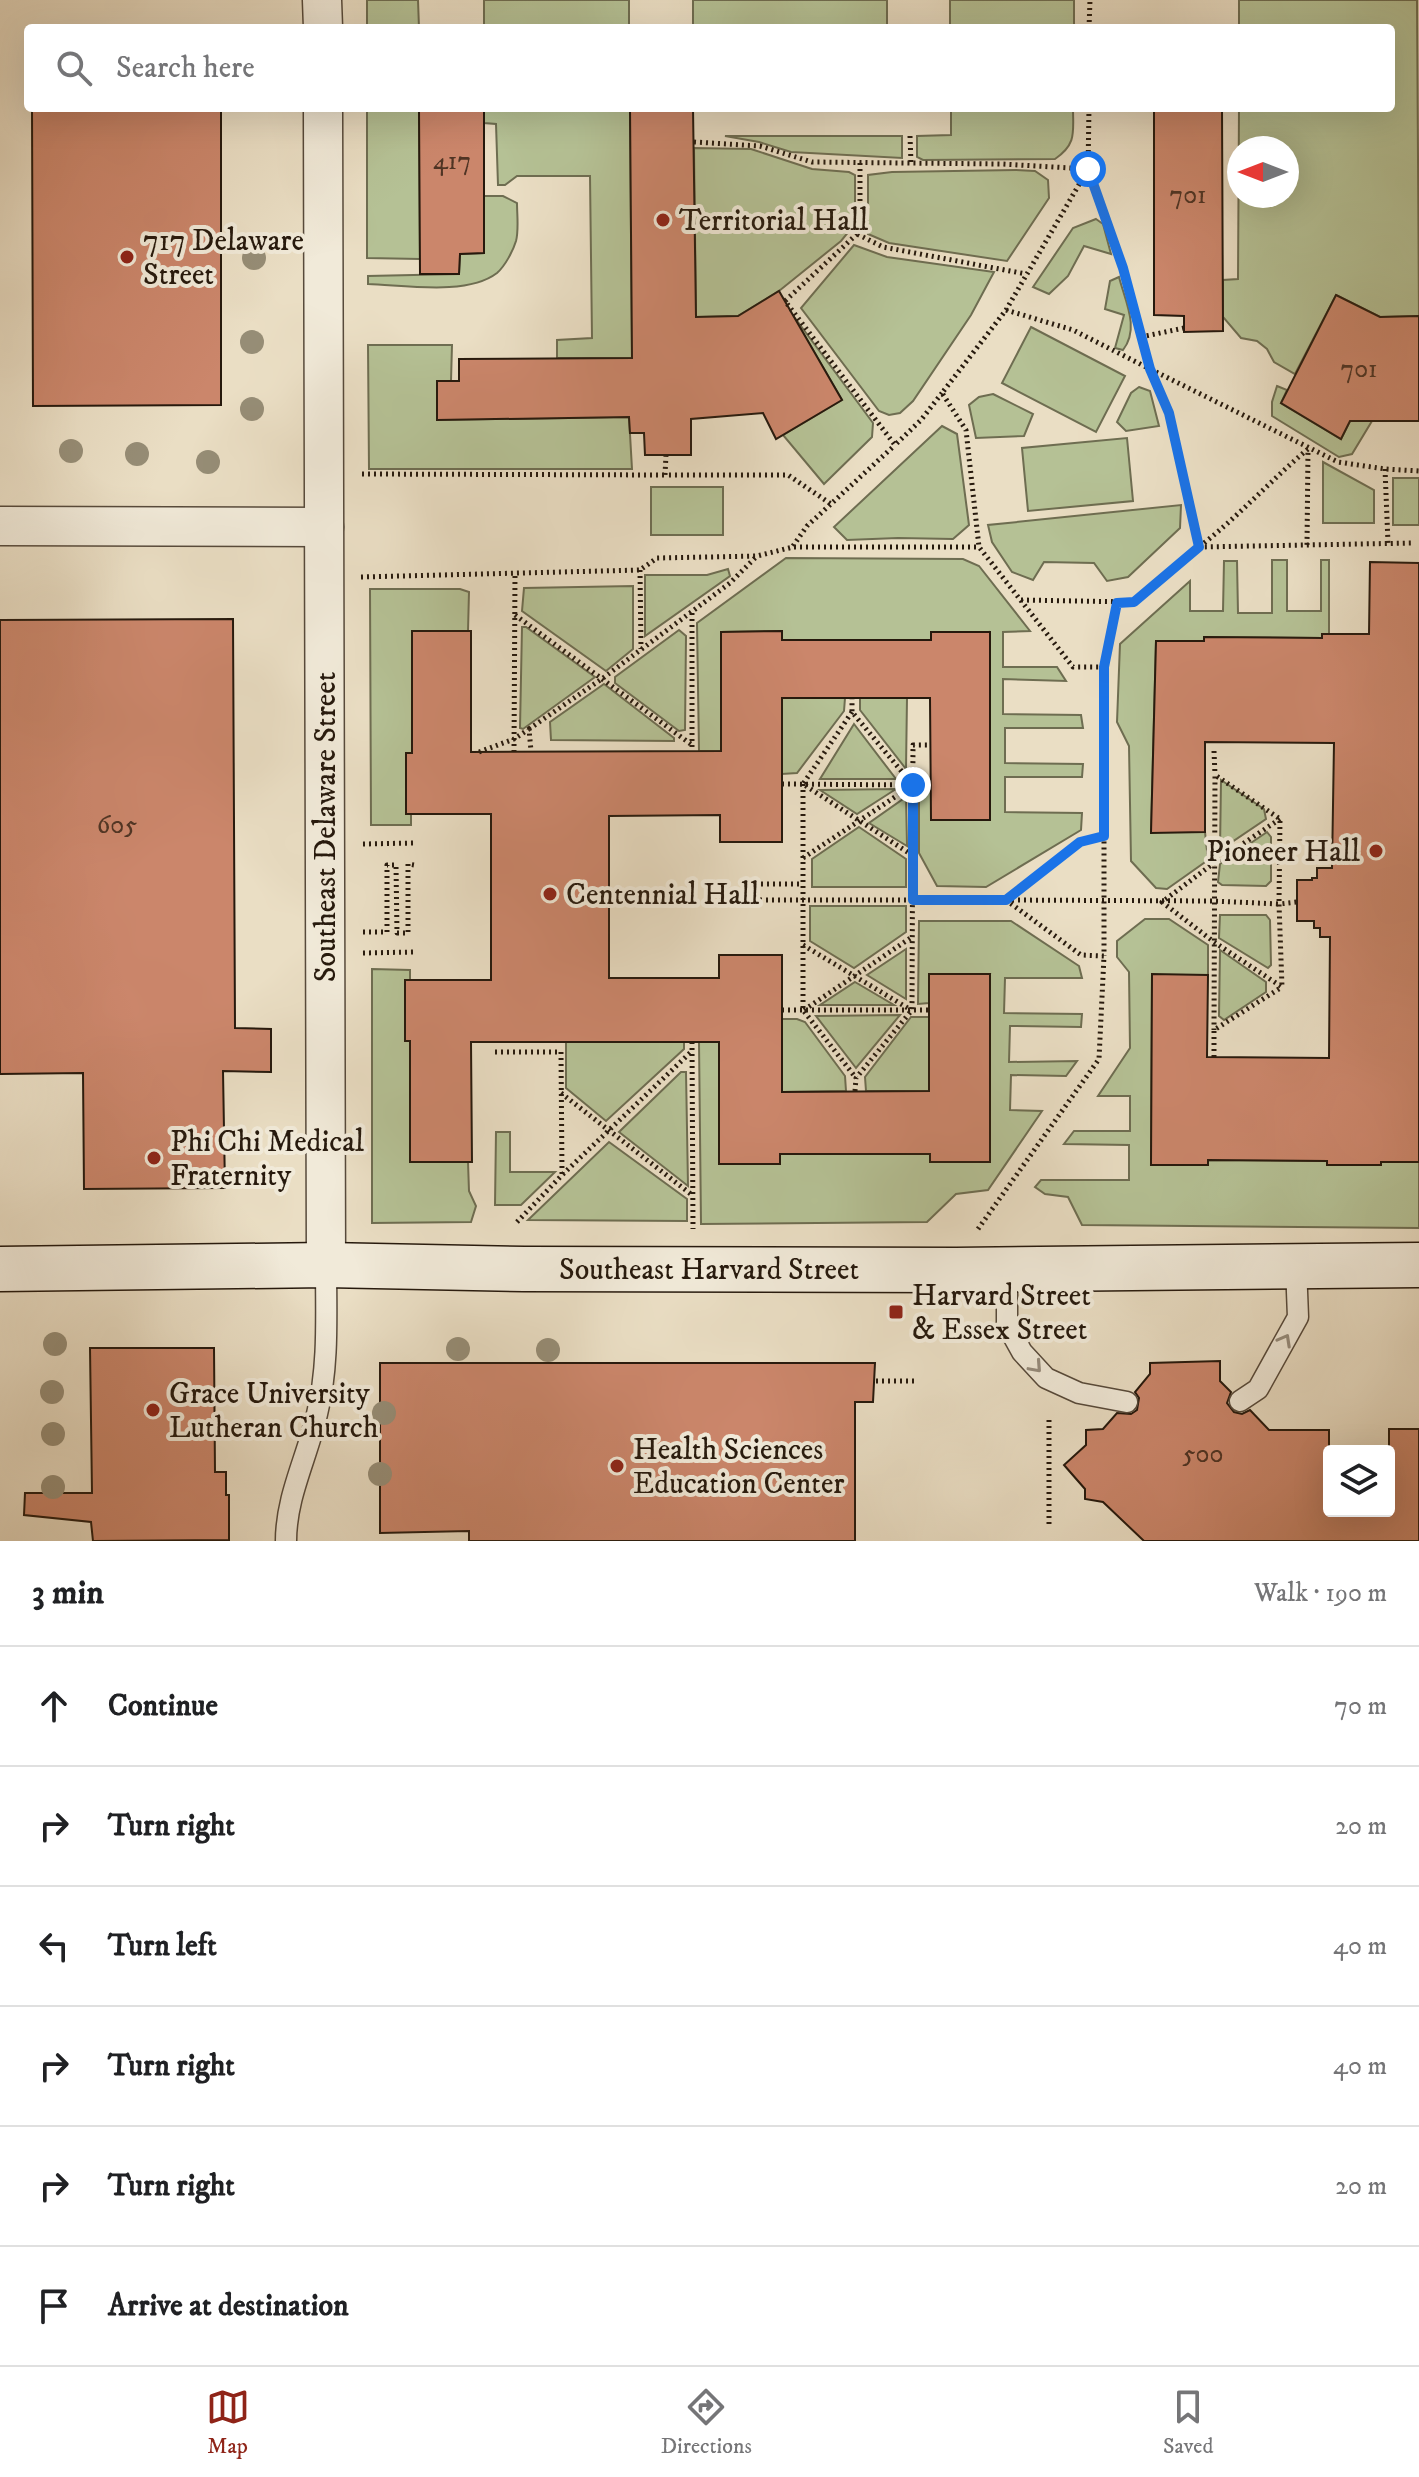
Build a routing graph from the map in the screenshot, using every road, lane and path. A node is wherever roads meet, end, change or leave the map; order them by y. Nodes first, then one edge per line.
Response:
1 (322, 0) edge
2 (1090, 0) edge
3 (323, 24) edge
4 (1089, 24) edge
5 (323, 112) edge
6 (1089, 112) edge
7 (910, 136) dead end
8 (694, 142) dead end
9 (860, 163) junction
10 (911, 163) junction
11 (1088, 169) junction
12 (857, 234) junction
13 (1026, 274) junction
14 (1006, 310) junction
15 (1184, 328) dead end
16 (1141, 337) junction
17 (1150, 369) junction
18 (942, 393) junction
19 (895, 445) junction
20 (1308, 449) junction
21 (666, 455) dead end
22 (1385, 469) junction
23 (1419, 471) edge
24 (360, 474) dead end
25 (665, 475) junction
26 (831, 504) junction
27 (0, 526) edge
28 (324, 527) junction
29 (1388, 543) junction
30 (1413, 543) dead end
31 (1307, 545) junction
32 (793, 547) junction
33 (979, 547) junction
34 (1199, 547) junction
35 (757, 556) junction
36 (640, 570) junction
37 (515, 574) junction
38 (360, 577) dead end
39 (1021, 600) junction
40 (1117, 603) junction
41 (692, 612) junction
42 (515, 615) junction
43 (641, 650) junction
44 (1104, 667) junction
45 (603, 678) junction
46 (852, 698) dead end
47 (852, 712) junction
48 (529, 729) junction
49 (514, 739) junction
50 (931, 745) dead end
51 (531, 751) dead end
52 (1214, 751) dead end
53 (479, 752) dead end
54 (514, 752) dead end
55 (1215, 775) junction
56 (782, 784) dead end
57 (803, 784) junction
58 (913, 785) junction
59 (1280, 819) junction
60 (858, 821) junction
61 (1104, 836) junction
62 (414, 843) dead end
63 (362, 844) dead end
64 (913, 856) junction
65 (803, 858) junction
66 (1214, 863) junction
67 (414, 865) dead end
68 (749, 884) dead end
69 (803, 884) junction
70 (706, 900) dead end
71 (801, 900) junction
72 (913, 900) junction
73 (1006, 900) junction
74 (1104, 901) junction
75 (1213, 901) junction
76 (1162, 902) junction
77 (1297, 902) dead end
78 (1279, 904) junction
79 (362, 932) dead end
80 (913, 937) junction
81 (1214, 942) junction
82 (803, 944) junction
83 (414, 952) dead end
84 (362, 953) dead end
85 (1104, 956) junction
86 (854, 975) junction
87 (1282, 987) junction
88 (782, 1010) dead end
89 (803, 1010) junction
90 (912, 1010) junction
91 (929, 1010) dead end
92 (1214, 1030) junction
93 (692, 1042) dead end
94 (692, 1051) junction
95 (495, 1052) dead end
96 (1214, 1057) dead end
97 (856, 1078) junction
98 (855, 1091) dead end
99 (561, 1093) junction
100 (608, 1131) junction
101 (562, 1175) junction
102 (693, 1196) junction
103 (517, 1222) dead end
104 (693, 1231) dead end
105 (975, 1233) dead end
106 (326, 1265) junction
107 (1419, 1265) edge
108 (1296, 1266) junction
109 (0, 1269) edge
110 (1007, 1270) junction
111 (876, 1381) dead end
112 (917, 1381) dead end
113 (1240, 1401) dead end
114 (1127, 1402) dead end
115 (1049, 1418) dead end
116 (1049, 1524) dead end
117 (286, 1541) edge

1 - 3 street
2 - 4 path
5 - 28 street, Southeast Delaware Street
6 - 11 path
7 - 10 path
8 - 9 path
9 - 10 path
9 - 12 path
10 - 11 path
11 - 13 path
11 - 16 path
12 - 13 path
12 - 19 path
13 - 14 path
14 - 17 path
14 - 18 path
15 - 16 path
16 - 17 path
17 - 20 path
17 - 34 path
18 - 19 path
18 - 33 path
19 - 26 path
20 - 22 path
20 - 31 path
20 - 34 path
21 - 25 path
22 - 23 path
22 - 29 path
24 - 25 path
25 - 26 path
26 - 32 path
27 - 28 street
28 - 106 street, Southeast Delaware Street
29 - 30 path
29 - 31 path
31 - 34 path
32 - 33 path
32 - 35 path
33 - 39 path
34 - 40 path
35 - 36 path
35 - 41 path
36 - 37 path
36 - 43 path
37 - 38 path
37 - 42 path
39 - 40 path
39 - 44 path
40 - 44 path
41 - 43 path
41 - 45 path
42 - 45 path
42 - 49 path
43 - 45 path
44 - 61 path
45 - 48 path
46 - 47 path
47 - 57 path
47 - 58 path
48 - 49 path
48 - 51 path
49 - 53 path
49 - 54 path
50 - 58 path
52 - 55 path
55 - 59 path
55 - 66 path
56 - 57 path
57 - 58 path
57 - 60 path
57 - 65 path
58 - 60 path
58 - 64 path
59 - 66 path
59 - 78 path
60 - 64 path
60 - 65 path
61 - 73 path
61 - 74 path
62 - 63 path
64 - 72 path
65 - 69 path
66 - 75 path
66 - 76 path
67 - 79 path
68 - 69 path
69 - 71 path
70 - 71 path
71 - 72 path
71 - 82 path
72 - 73 path
72 - 80 path
73 - 74 path
73 - 85 path
74 - 76 path
74 - 85 path
75 - 76 path
75 - 78 path
75 - 81 path
76 - 81 path
77 - 78 path
78 - 87 path
80 - 86 path
80 - 90 path
81 - 87 path
81 - 92 path
82 - 86 path
82 - 89 path
83 - 84 path
85 - 105 path
86 - 89 path
86 - 90 path
87 - 92 path
88 - 89 path
89 - 90 path
89 - 97 path
90 - 91 path
90 - 97 path
92 - 96 path
93 - 94 path
94 - 100 path
94 - 102 path
95 - 99 path
97 - 98 path
99 - 100 path
99 - 101 path
100 - 101 path
100 - 102 path
101 - 103 path
102 - 104 path
106 - 109 street, Southeast Harvard Street
106 - 110 street, Southeast Harvard Street
106 - 117 lane, Southeast Delaware Street
107 - 108 street, Southeast Harvard Street
108 - 110 street, Southeast Harvard Street
113 -> 108 lane
110 -> 114 lane
111 - 112 path
115 - 116 path

